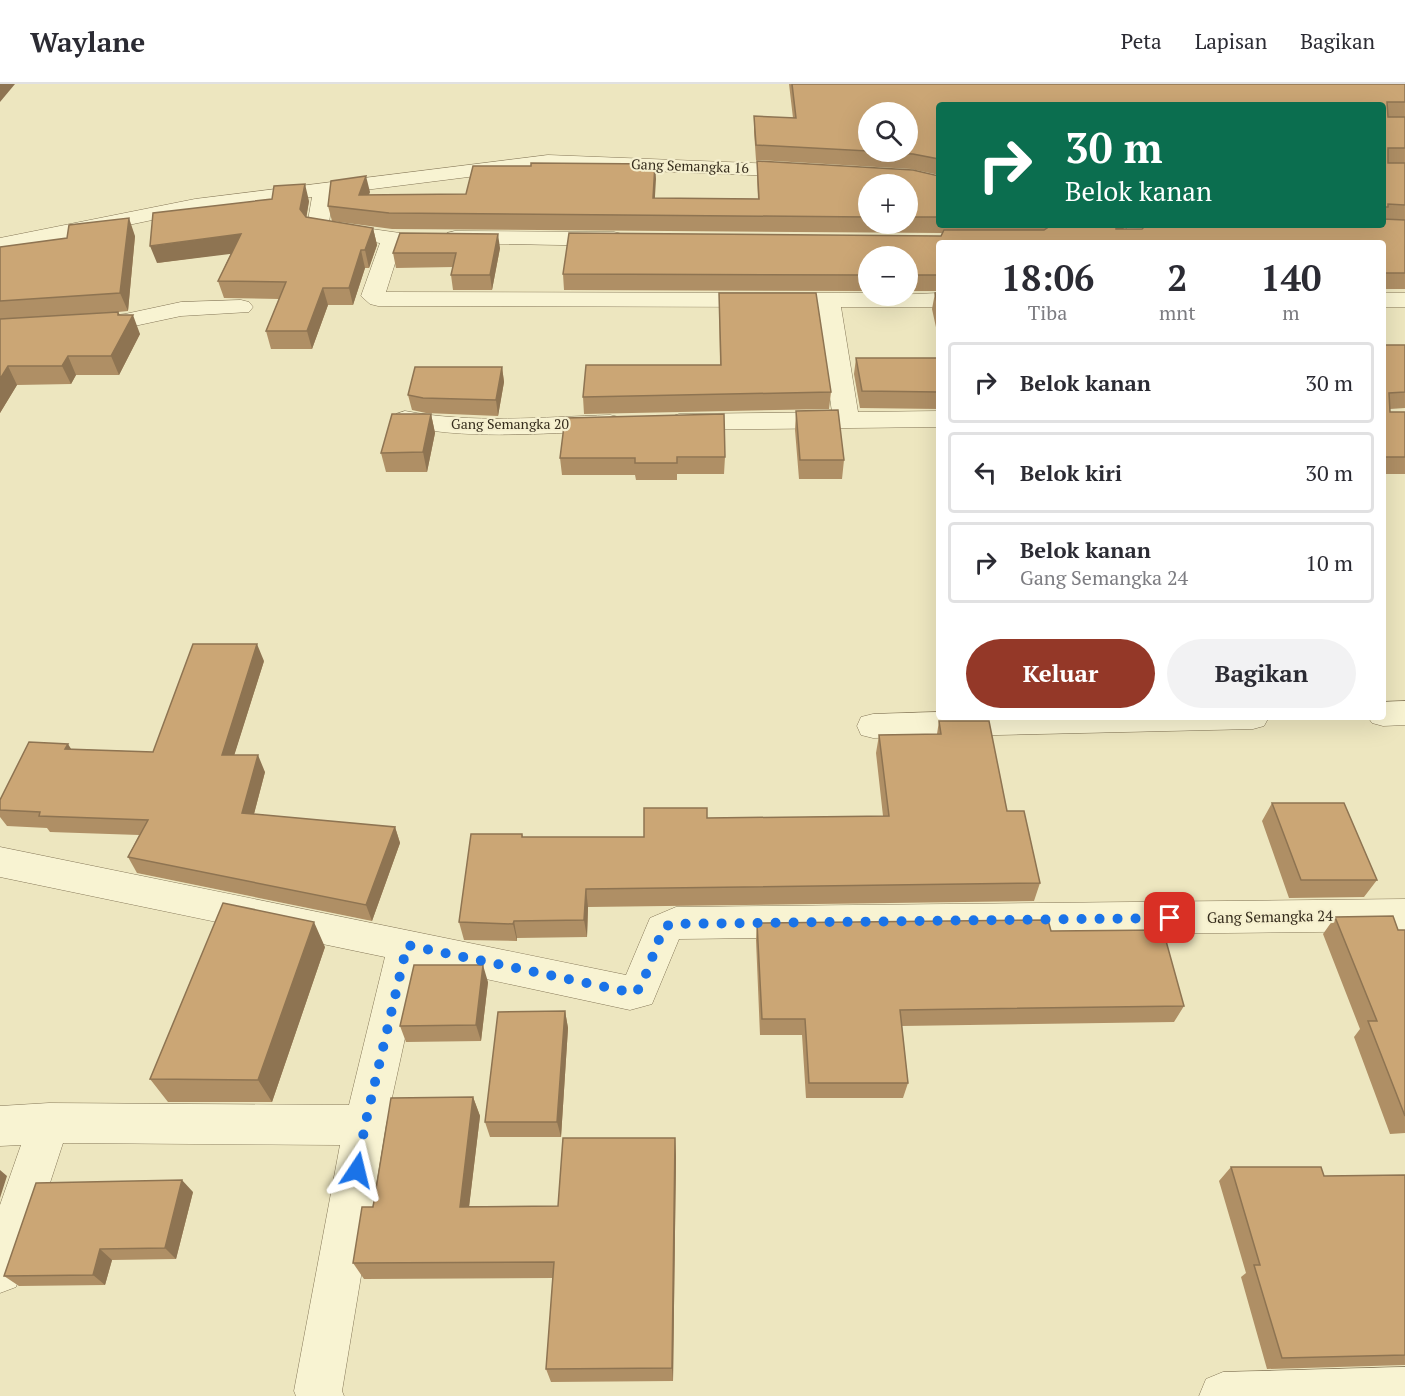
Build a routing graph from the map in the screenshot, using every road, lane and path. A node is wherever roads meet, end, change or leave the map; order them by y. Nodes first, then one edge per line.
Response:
1 (818, 172) edge
2 (323, 191) junction
3 (1139, 228) edge
4 (392, 238) junction
5 (416, 238) edge
6 (440, 238) edge
7 (630, 240) edge
8 (1127, 240) edge
9 (0, 245) edge
10 (828, 300) junction
11 (936, 300) edge
12 (1386, 300) edge
13 (1405, 300) edge
14 (241, 307) dead end
15 (0, 329) edge
16 (846, 418) junction
17 (405, 419) edge
18 (936, 419) edge
19 (1405, 713) edge
20 (1386, 714) edge
21 (1126, 720) edge
22 (873, 726) dead end
23 (0, 862) edge
24 (1405, 915) edge
25 (407, 945) junction
26 (49, 1123) junction
27 (365, 1125) junction
28 (0, 1126) edge
29 (0, 1271) edge
30 (1405, 1391) edge
31 (320, 1396) edge
32 (1223, 1396) edge

1 - 2 street, Gang Semangka 16
2 - 4 street
2 - 9 street, Gang Semangka 16
3 - 8 street
4 - 5 street
4 - 10 street
6 - 7 street
10 - 11 street
10 - 16 street
12 - 13 street
14 - 15 street
16 - 17 street, Gang Semangka 20
16 - 18 street, Gang Semangka 20
19 - 20 street
21 - 22 street
23 - 25 street
24 - 25 street, Gang Semangka 24
25 - 27 street
26 - 27 street
26 - 28 street
26 - 29 street
27 - 31 street
30 - 32 street

